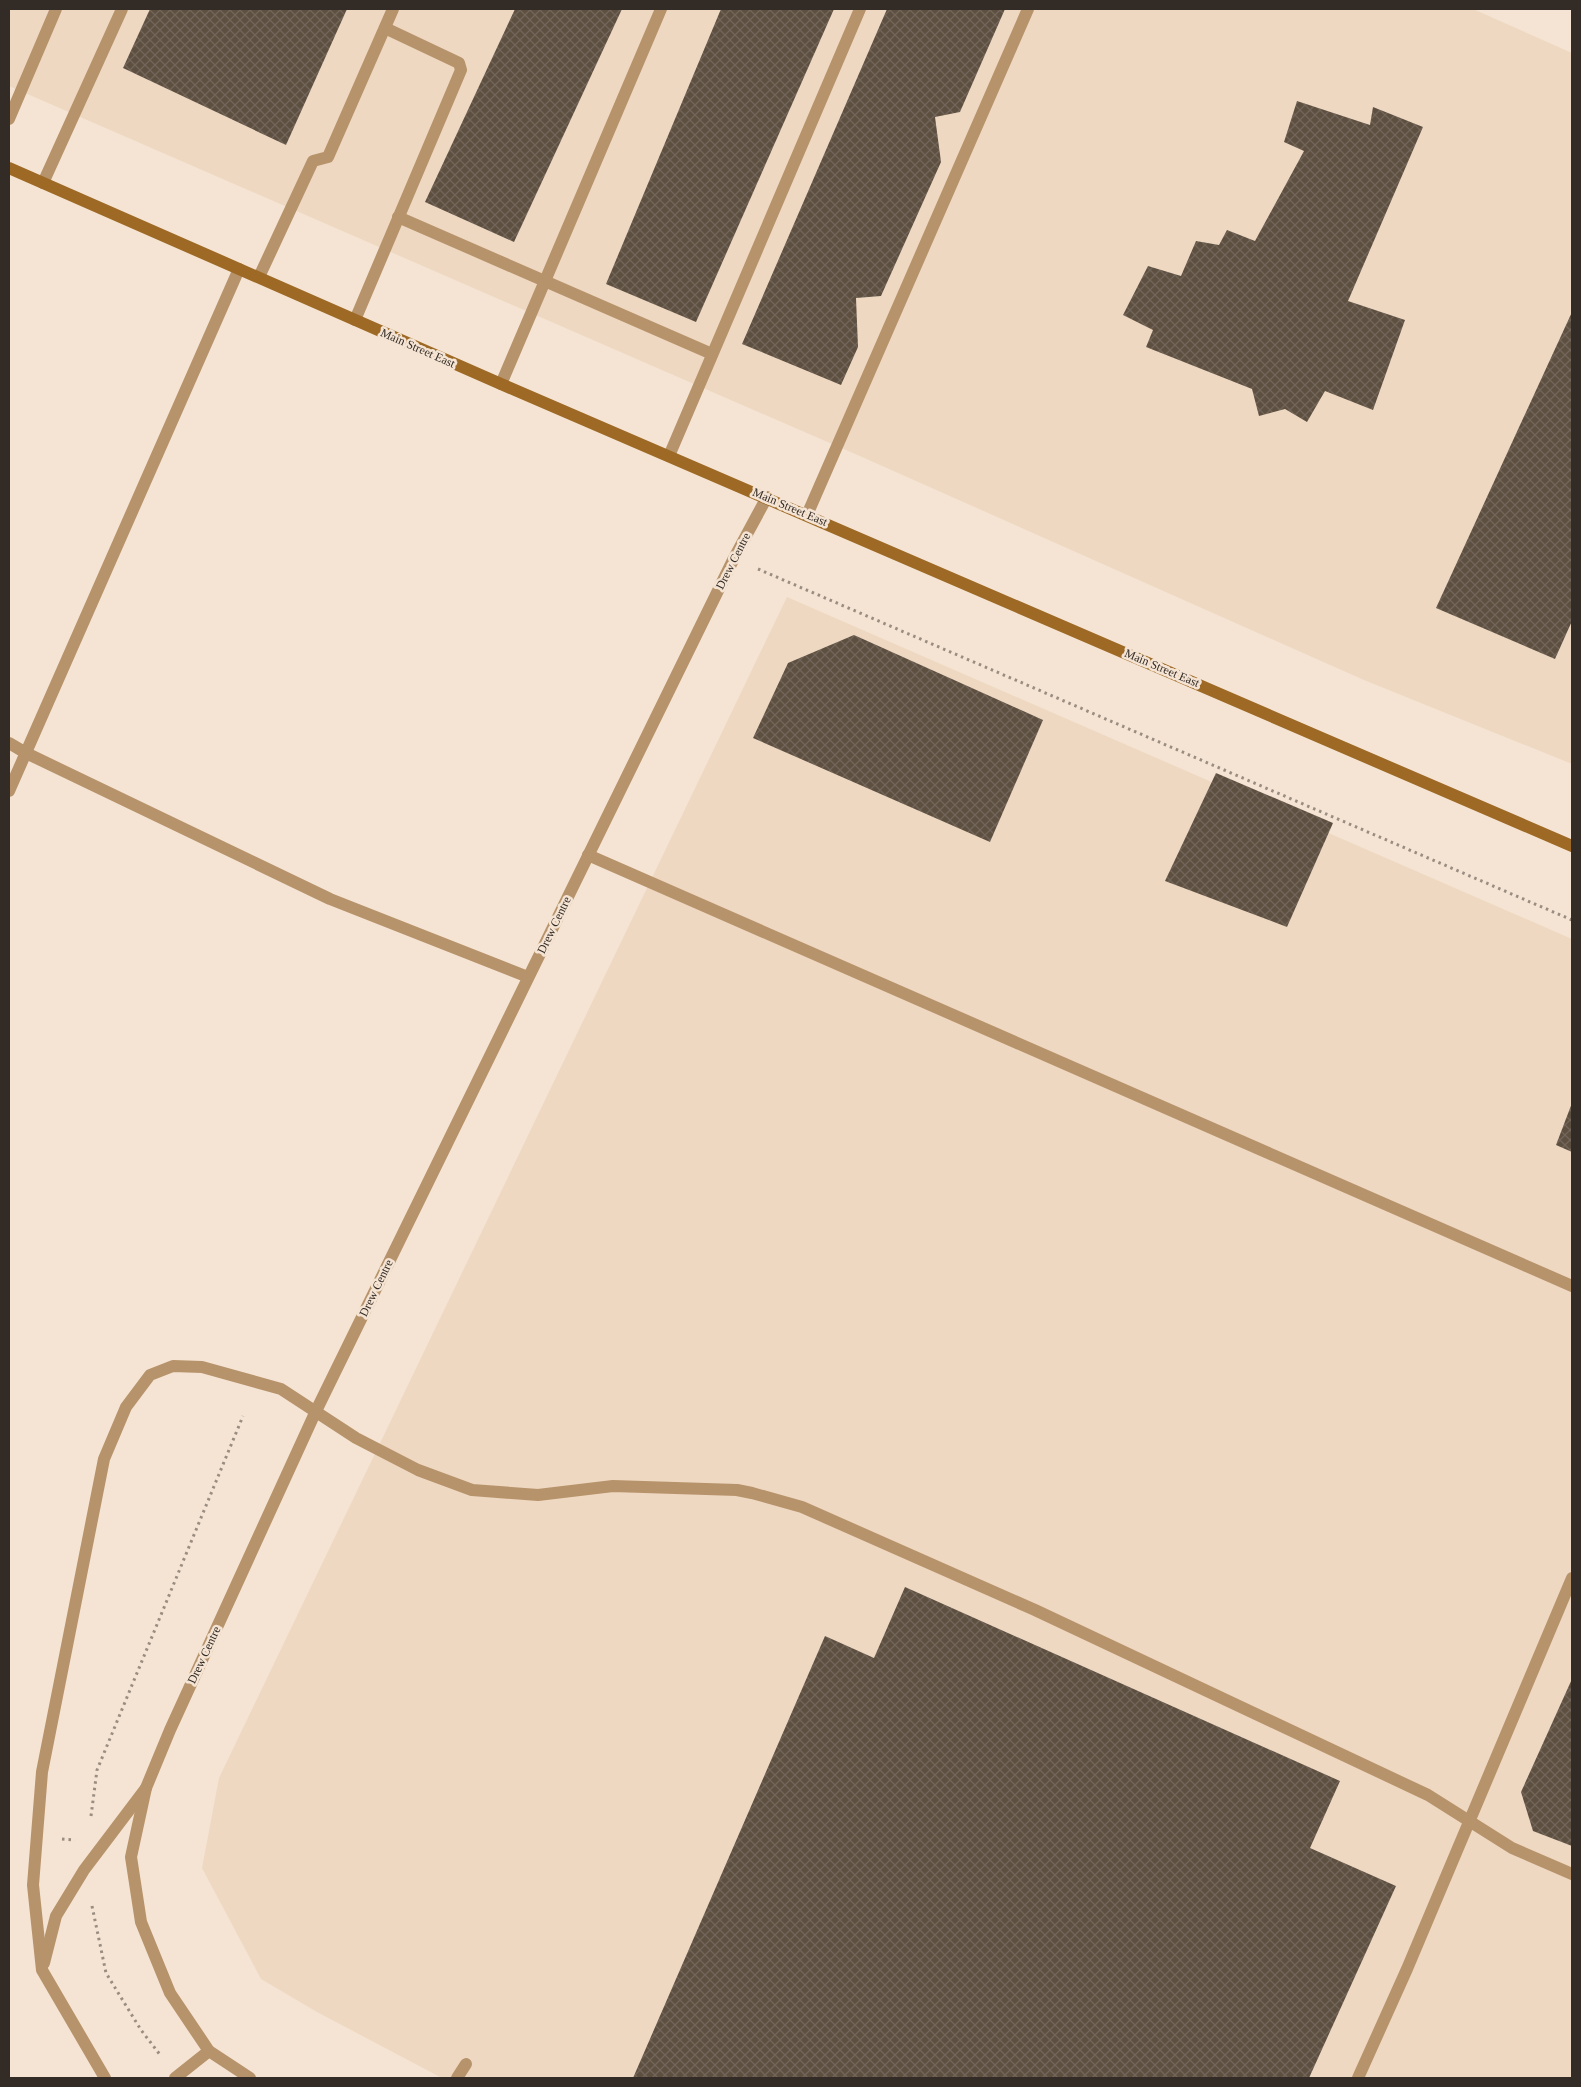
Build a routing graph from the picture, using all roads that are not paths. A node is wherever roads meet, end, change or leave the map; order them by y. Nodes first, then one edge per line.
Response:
1 (56, 9) edge
2 (122, 9) edge
3 (394, 9) edge
4 (661, 9) edge
5 (860, 9) edge
6 (1028, 9) edge
7 (385, 28) junction
8 (9, 119) edge
9 (9, 168) edge
10 (43, 183) junction
11 (398, 217) junction
12 (240, 269) junction
13 (259, 278) junction
14 (544, 280) junction
15 (355, 320) junction
16 (712, 354) junction
17 (501, 384) junction
18 (669, 456) junction
19 (767, 497) junction
20 (807, 515) junction
21 (9, 743) edge
22 (26, 753) junction
23 (9, 791) edge
24 (1572, 846) edge
25 (588, 855) junction
26 (528, 977) junction
27 (1572, 1286) edge
28 (315, 1413) junction
29 (1572, 1578) edge
30 (146, 1788) junction
31 (1469, 1822) junction
32 (1572, 1874) edge
33 (42, 1970) junction
34 (209, 2051) junction
35 (466, 2064) dead end
36 (105, 2078) edge
37 (175, 2078) edge
38 (250, 2078) edge
39 (457, 2078) edge
40 (1358, 2078) edge

1 - 8 street
2 - 10 street
3 - 7 street
4 - 14 street
5 - 16 street
6 - 20 street
7 - 11 street
7 - 13 street
9 - 10 main road, Main Street East
10 - 12 main road, Main Street East
11 - 14 street
11 - 15 street
12 - 13 main road, Main Street East
12 - 22 street
13 - 15 main road, Main Street East
14 - 16 street
14 - 17 street
15 - 17 main road, Main Street East
16 - 18 street
17 - 18 main road, Main Street East
18 - 19 main road, Main Street East
19 - 20 main road, Main Street East
19 - 25 street, Drew Centre
20 - 24 main road, Main Street East
21 - 22 street
22 - 23 street
22 - 26 street
25 - 26 street, Drew Centre
25 - 27 street
26 - 28 street, Drew Centre
28 - 30 street, Drew Centre
28 - 31 street
28 - 33 street
29 - 31 street
30 - 33 street
30 - 34 street, Drew Centre
31 - 32 street
31 - 40 street
33 - 36 street
34 - 37 street
34 - 38 street, Drew Centre
35 - 39 street

